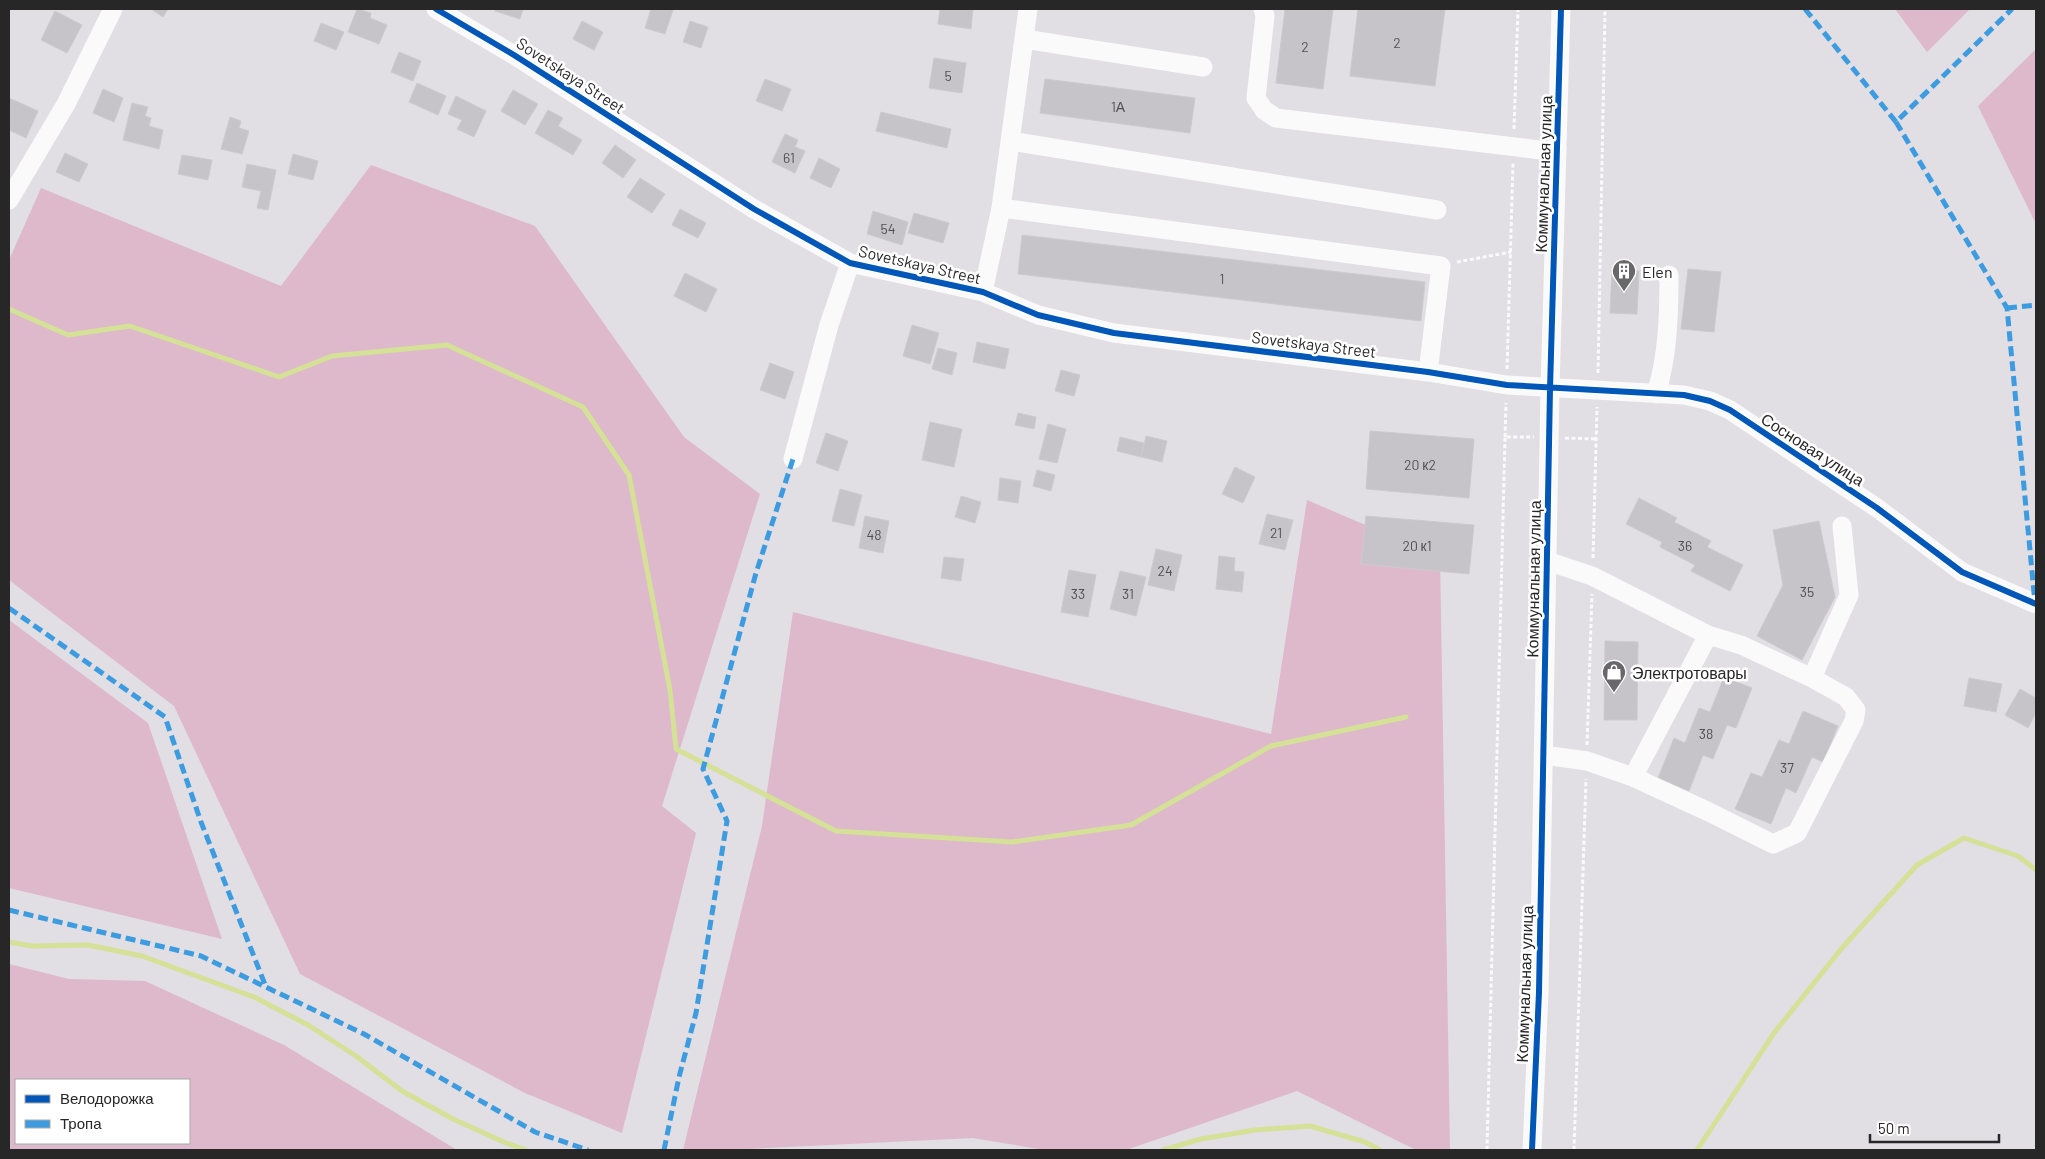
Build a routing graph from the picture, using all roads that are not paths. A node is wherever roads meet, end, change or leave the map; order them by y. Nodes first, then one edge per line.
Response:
1 (113, 9) edge
2 (436, 9) edge
3 (1028, 9) edge
4 (1263, 9) edge
5 (1561, 9) edge
6 (1024, 39) junction
7 (1203, 67) dead end
8 (1010, 141) junction
9 (1558, 152) junction
10 (9, 200) edge
11 (1001, 208) junction
12 (1437, 210) dead end
13 (850, 263) junction
14 (1669, 275) dead end
15 (983, 292) junction
16 (1428, 372) junction
17 (1550, 388) junction
18 (1656, 394) junction
19 (793, 458) dead end
20 (1842, 526) dead end
21 (1547, 561) junction
22 (2036, 604) edge
23 (1708, 635) junction
24 (1812, 678) junction
25 (1544, 755) junction
26 (1633, 777) junction
27 (1532, 1150) edge

1 - 10 street
2 - 13 street, Sovetskaya Street
3 - 6 street
4 - 9 street
5 - 9 street, Коммунальная улица
6 - 7 street
6 - 8 street
8 - 11 street
8 - 12 street
9 - 17 street, Коммунальная улица
11 - 15 street
11 - 16 street
13 - 15 street, Sovetskaya Street
13 - 19 street
14 - 18 street
15 - 16 street, Sovetskaya Street
16 - 17 street, Sovetskaya Street
17 - 18 street, Сосновая улица
17 - 21 street, Коммунальная улица
18 - 22 street, Сосновая улица
20 - 24 street
21 - 23 street
21 - 25 street, Коммунальная улица
23 - 24 street
23 - 26 street
24 - 26 street
25 - 26 street
25 - 27 street, Коммунальная улица

